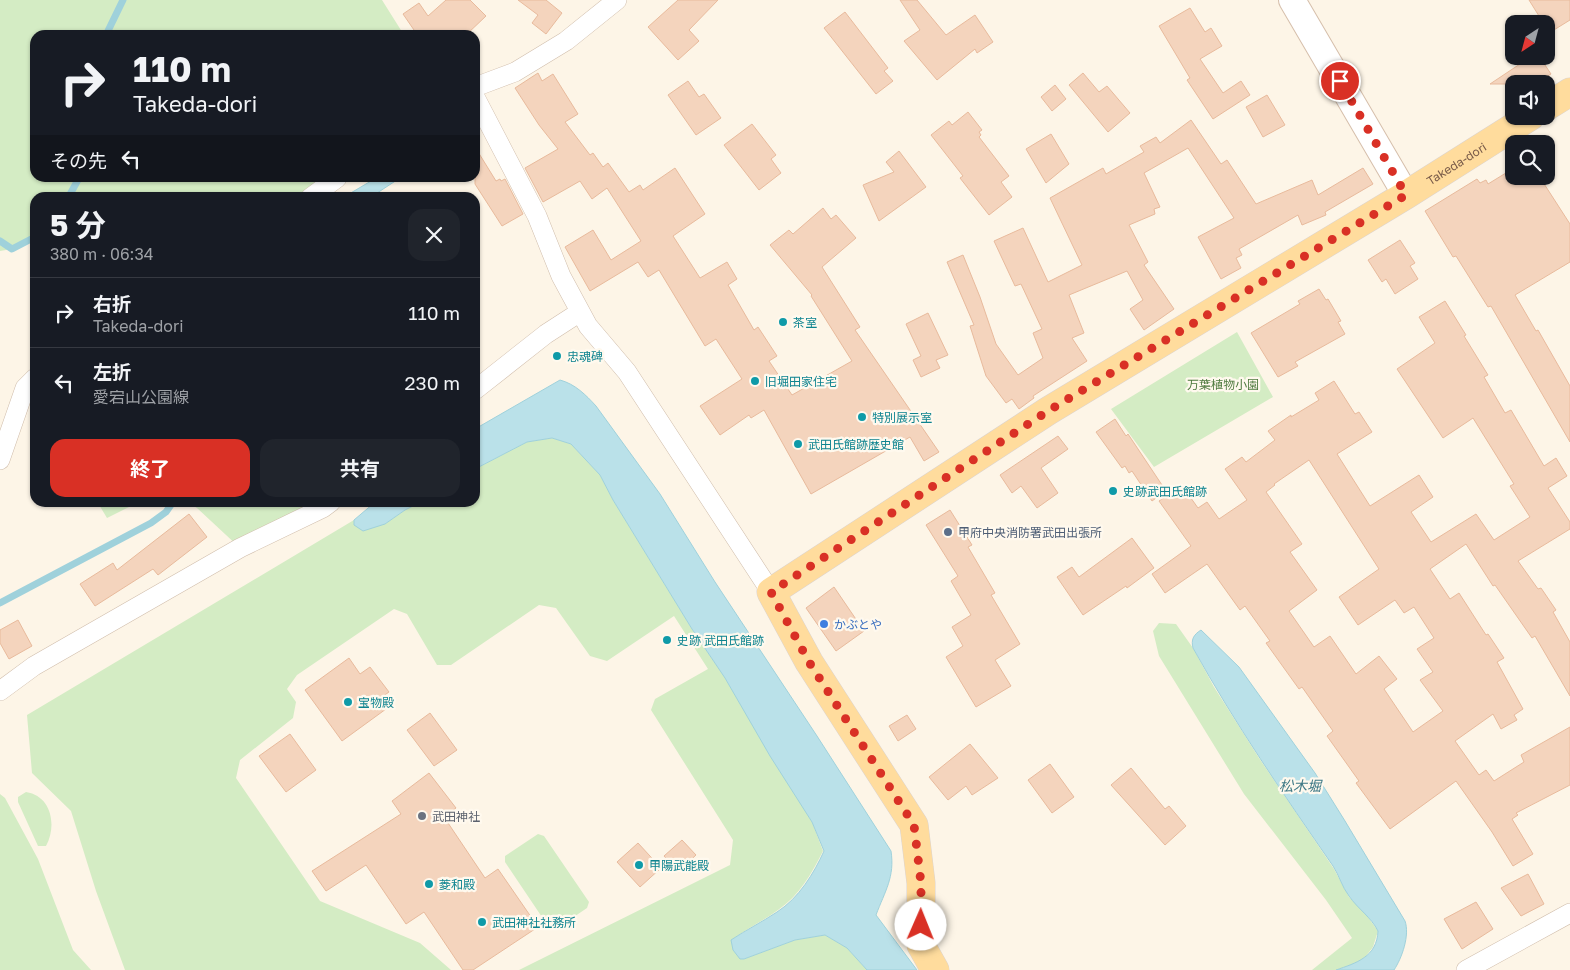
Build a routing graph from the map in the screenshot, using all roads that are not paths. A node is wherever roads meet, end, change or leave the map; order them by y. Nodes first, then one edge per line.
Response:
1 (617, 0) edge
2 (1292, 0) edge
3 (480, 85) edge
4 (1570, 92) edge
5 (1555, 101) edge
6 (480, 107) edge
7 (1517, 125) edge
8 (332, 182) edge
9 (318, 192) edge
10 (1406, 195) junction
11 (580, 312) junction
12 (30, 383) edge
13 (480, 386) edge
14 (0, 460) edge
15 (324, 507) edge
16 (771, 592) junction
17 (0, 691) edge
18 (1570, 913) edge
19 (935, 970) edge
20 (1466, 970) edge

1 - 3 street
2 - 10 main road
4 - 5 main road
6 - 11 street
7 - 10 main road, Takeda-dori
8 - 9 street
10 - 16 main road, Takeda-dori
11 - 13 street
11 - 16 street
12 - 14 street
15 - 17 street
16 - 19 main road
18 - 20 street

